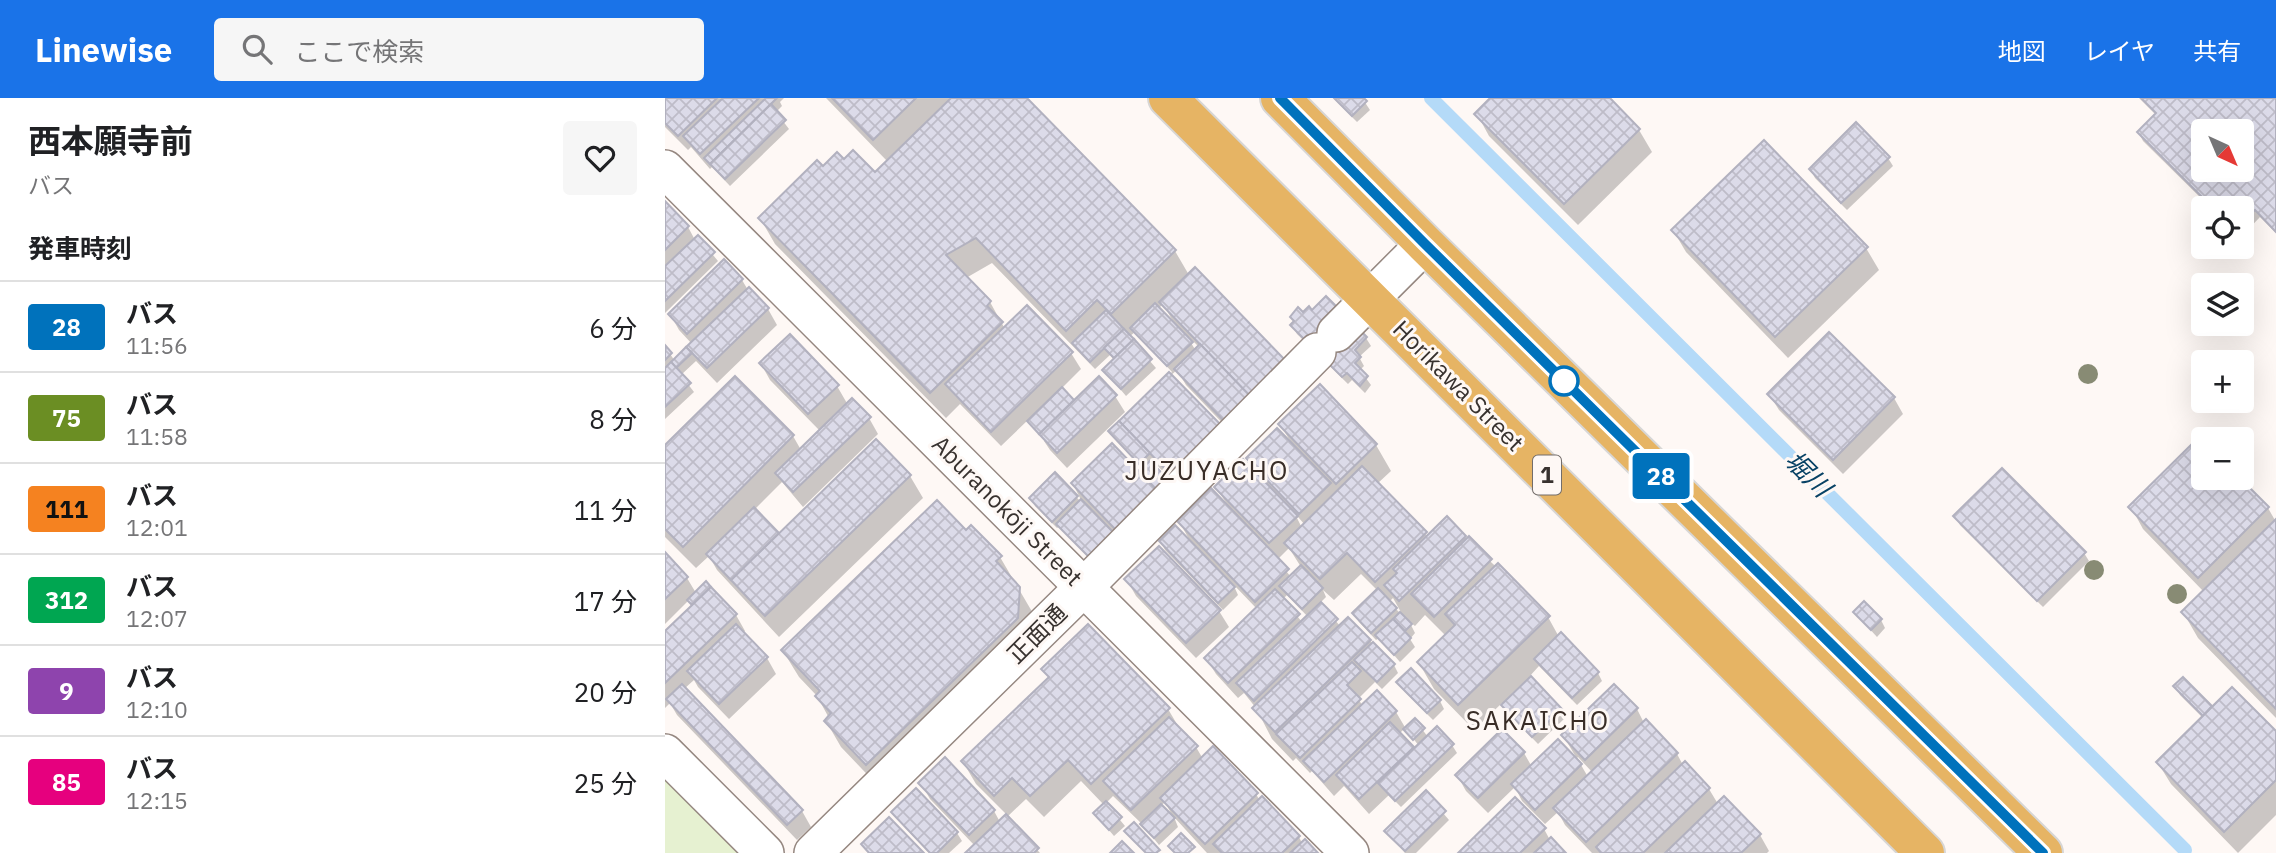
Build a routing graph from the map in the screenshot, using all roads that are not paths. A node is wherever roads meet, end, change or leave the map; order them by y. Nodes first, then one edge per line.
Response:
1 (1168, 98) edge
2 (1280, 98) edge
3 (665, 169) edge
4 (1425, 244) junction
5 (1370, 299) junction
6 (1083, 588) junction
7 (665, 753) edge
8 (765, 853) edge
9 (813, 853) edge
10 (1350, 853) edge
11 (1926, 853) edge
12 (2043, 853) edge

1 - 5 highway, Horikawa Street / 1
2 - 4 highway
3 - 6 street, Aburanokōji Street
4 - 5 street, 正面通
4 - 12 highway
5 - 6 street, 正面通
5 - 11 highway, Horikawa Street / 1
6 - 9 street, 正面通
6 - 10 street, Aburanokōji Street
7 - 8 street

